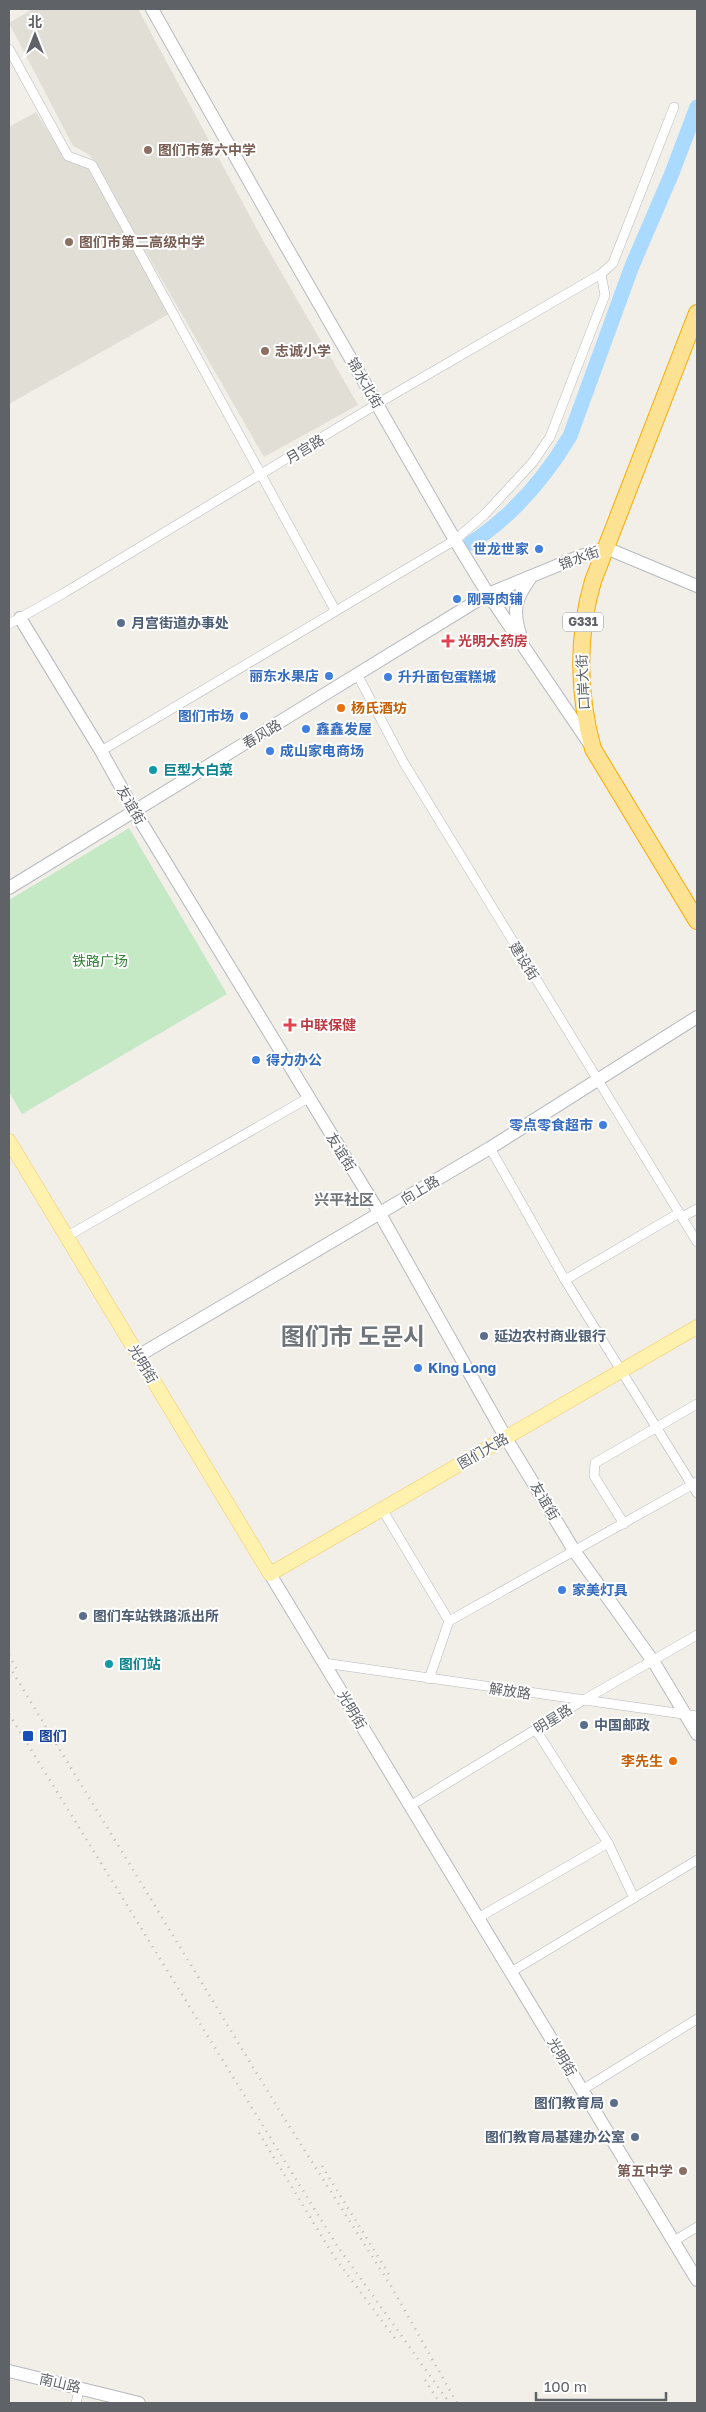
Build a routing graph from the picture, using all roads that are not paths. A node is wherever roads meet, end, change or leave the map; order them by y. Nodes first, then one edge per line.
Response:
1 (152, 9) edge
2 (9, 49) edge
3 (674, 107) dead end
4 (601, 274) junction
5 (697, 313) edge
6 (378, 404) junction
7 (263, 474) junction
8 (455, 540) junction
9 (606, 548) junction
10 (532, 576) junction
11 (697, 586) edge
12 (488, 594) junction
13 (335, 610) junction
14 (14, 621) edge
15 (525, 648) junction
16 (358, 676) junction
17 (593, 749) junction
18 (101, 751) junction
19 (134, 812) junction
20 (9, 888) edge
21 (697, 921) edge
22 (697, 1017) edge
23 (598, 1080) junction
24 (308, 1098) junction
25 (9, 1141) edge
26 (490, 1148) junction
27 (697, 1209) edge
28 (380, 1214) junction
29 (681, 1215) junction
30 (66, 1236) junction
31 (697, 1242) edge
32 (565, 1280) junction
33 (697, 1327) edge
34 (138, 1356) junction
35 (621, 1371) junction
36 (697, 1404) edge
37 (656, 1428) junction
38 (506, 1438) junction
39 (694, 1483) edge
40 (697, 1493) edge
41 (382, 1509) junction
42 (624, 1524) junction
43 (575, 1552) junction
44 (270, 1574) junction
45 (449, 1621) junction
46 (697, 1635) edge
47 (652, 1661) junction
48 (324, 1663) junction
49 (429, 1679) junction
50 (582, 1701) junction
51 (692, 1716) edge
52 (536, 1730) junction
53 (697, 1734) edge
54 (410, 1806) junction
55 (608, 1843) junction
56 (697, 1860) edge
57 (634, 1898) junction
58 (478, 1918) junction
59 (511, 1972) junction
60 (697, 2019) edge
61 (582, 2090) junction
62 (697, 2227) edge
63 (674, 2241) junction
64 (697, 2280) edge
65 (9, 2372) edge
66 (80, 2387) junction
67 (76, 2403) edge
68 (139, 2403) edge

1 - 6 street, 锦水北街
2 - 7 street
3 - 4 street
4 - 6 street, 月宫路
4 - 8 street
5 - 9 highway, 口岸大街 / G331
6 - 7 street, 月宫路
6 - 8 street, 锦水北街
7 - 13 street
7 - 14 street, 月宫路
8 - 12 street, 锦水北街
8 - 13 street
9 - 10 street, 锦水街
9 - 11 street, 锦水街
9 - 17 highway, 口岸大街 / G331
10 - 12 street, 锦水街
10 - 15 street
12 - 15 street, 锦水北街
12 - 16 street, 春风路
13 - 18 street
14 - 18 street, 友谊街
15 - 17 street, 锦水北街
16 - 19 street, 春风路
16 - 23 street, 建设街
17 - 21 highway, 口岸大街 / G331
18 - 19 street, 友谊街
19 - 20 street, 春风路
19 - 24 street, 友谊街
22 - 23 street, 向上路
23 - 26 street, 向上路
23 - 29 street, 建设街
24 - 28 street, 友谊街
24 - 30 street
25 - 30 main road, 光明街
26 - 28 street, 向上路
26 - 32 street
27 - 29 street
28 - 34 street, 向上路
28 - 38 street, 友谊街
29 - 31 street, 建设街
29 - 32 street
30 - 34 main road, 光明街
32 - 35 street
33 - 35 main road, 图们大路
34 - 44 main road, 光明街
35 - 37 street
35 - 38 main road, 图们大路
36 - 37 street
37 - 39 street
37 - 42 street
38 - 41 main road, 图们大路
38 - 43 street, 友谊街
39 - 40 street
39 - 42 street
41 - 44 main road, 图们大路
41 - 45 street
42 - 43 street
43 - 45 street
43 - 47 street, 友谊街
44 - 48 street, 光明街
45 - 49 street
46 - 47 street, 明星路
47 - 50 street, 明星路
47 - 51 street, 友谊街
48 - 49 street, 解放路
48 - 54 street, 光明街
49 - 50 street, 解放路
50 - 51 street, 解放路
50 - 52 street, 明星路
51 - 53 street, 友谊街
52 - 54 street, 明星路
52 - 55 street
54 - 58 street, 光明街
55 - 57 street
55 - 58 street
56 - 57 street
57 - 59 street
58 - 59 street, 光明街
59 - 61 street, 光明街
60 - 61 street
61 - 63 street, 光明街
62 - 63 street
63 - 64 street, 光明街
65 - 66 street, 南山路
66 - 67 street
66 - 68 street, 南山路

